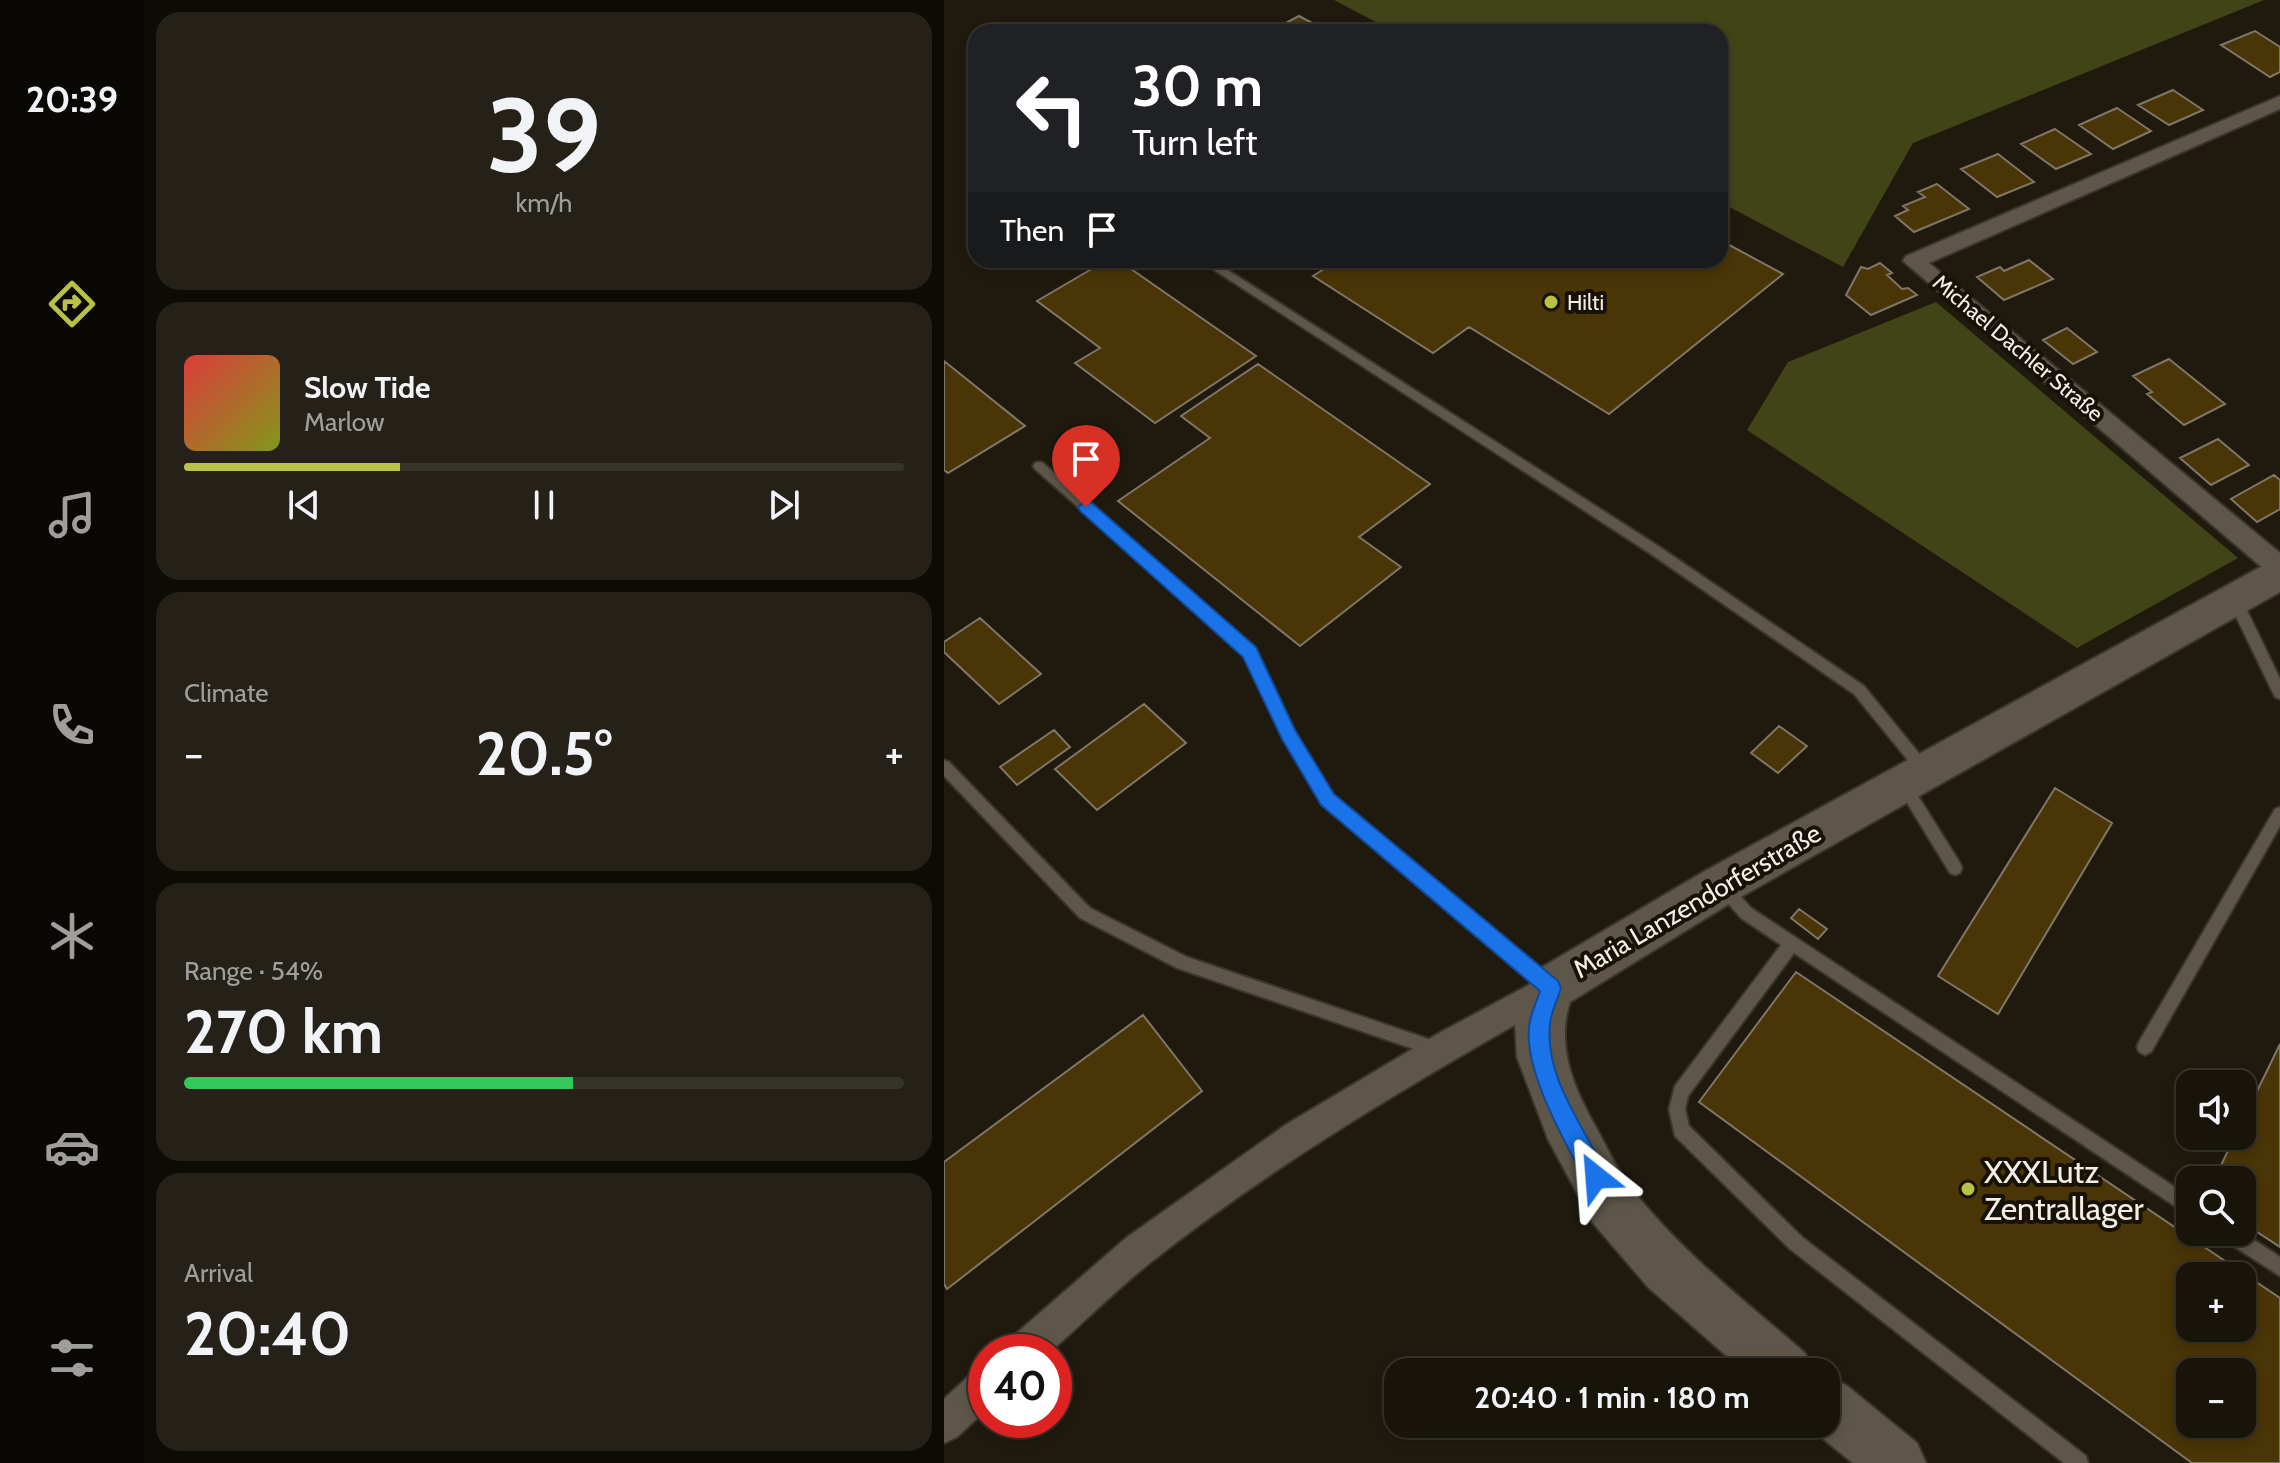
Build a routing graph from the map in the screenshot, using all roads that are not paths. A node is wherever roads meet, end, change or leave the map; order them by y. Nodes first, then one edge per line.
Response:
1 (2280, 102) edge
2 (1216, 268) edge
3 (1039, 466) dead end
4 (2280, 571) edge
5 (2235, 600) junction
6 (2280, 693) edge
7 (944, 766) edge
8 (1914, 777) junction
9 (2280, 813) edge
10 (1955, 868) dead end
11 (1721, 885) junction
12 (1799, 948) junction
13 (1551, 988) junction
14 (2145, 1047) dead end
15 (1441, 1050) junction
16 (2176, 1198) edge
17 (2248, 1246) edge
18 (2280, 1267) edge
19 (1043, 1334) edge
20 (1770, 1358) edge
21 (968, 1402) edge
22 (1840, 1416) edge
23 (944, 1424) edge
24 (1897, 1463) edge
25 (2079, 1463) edge

1 - 4 street, Michael Dachler Straße
2 - 8 lane
3 - 13 lane
4 - 5 street, Maria Lanzendorferstraße
5 - 6 lane
5 - 8 street, Maria Lanzendorferstraße
7 - 15 lane
8 - 10 lane
8 - 11 street, Maria Lanzendorferstraße
9 - 14 lane
11 - 12 lane
11 - 13 street, Maria Lanzendorferstraße
12 - 16 lane
12 - 25 lane
13 - 15 street, Maria Lanzendorferstraße
13 - 20 street
15 - 19 street, Maria Lanzendorferstraße
17 - 18 lane
21 - 23 street
22 - 24 street

